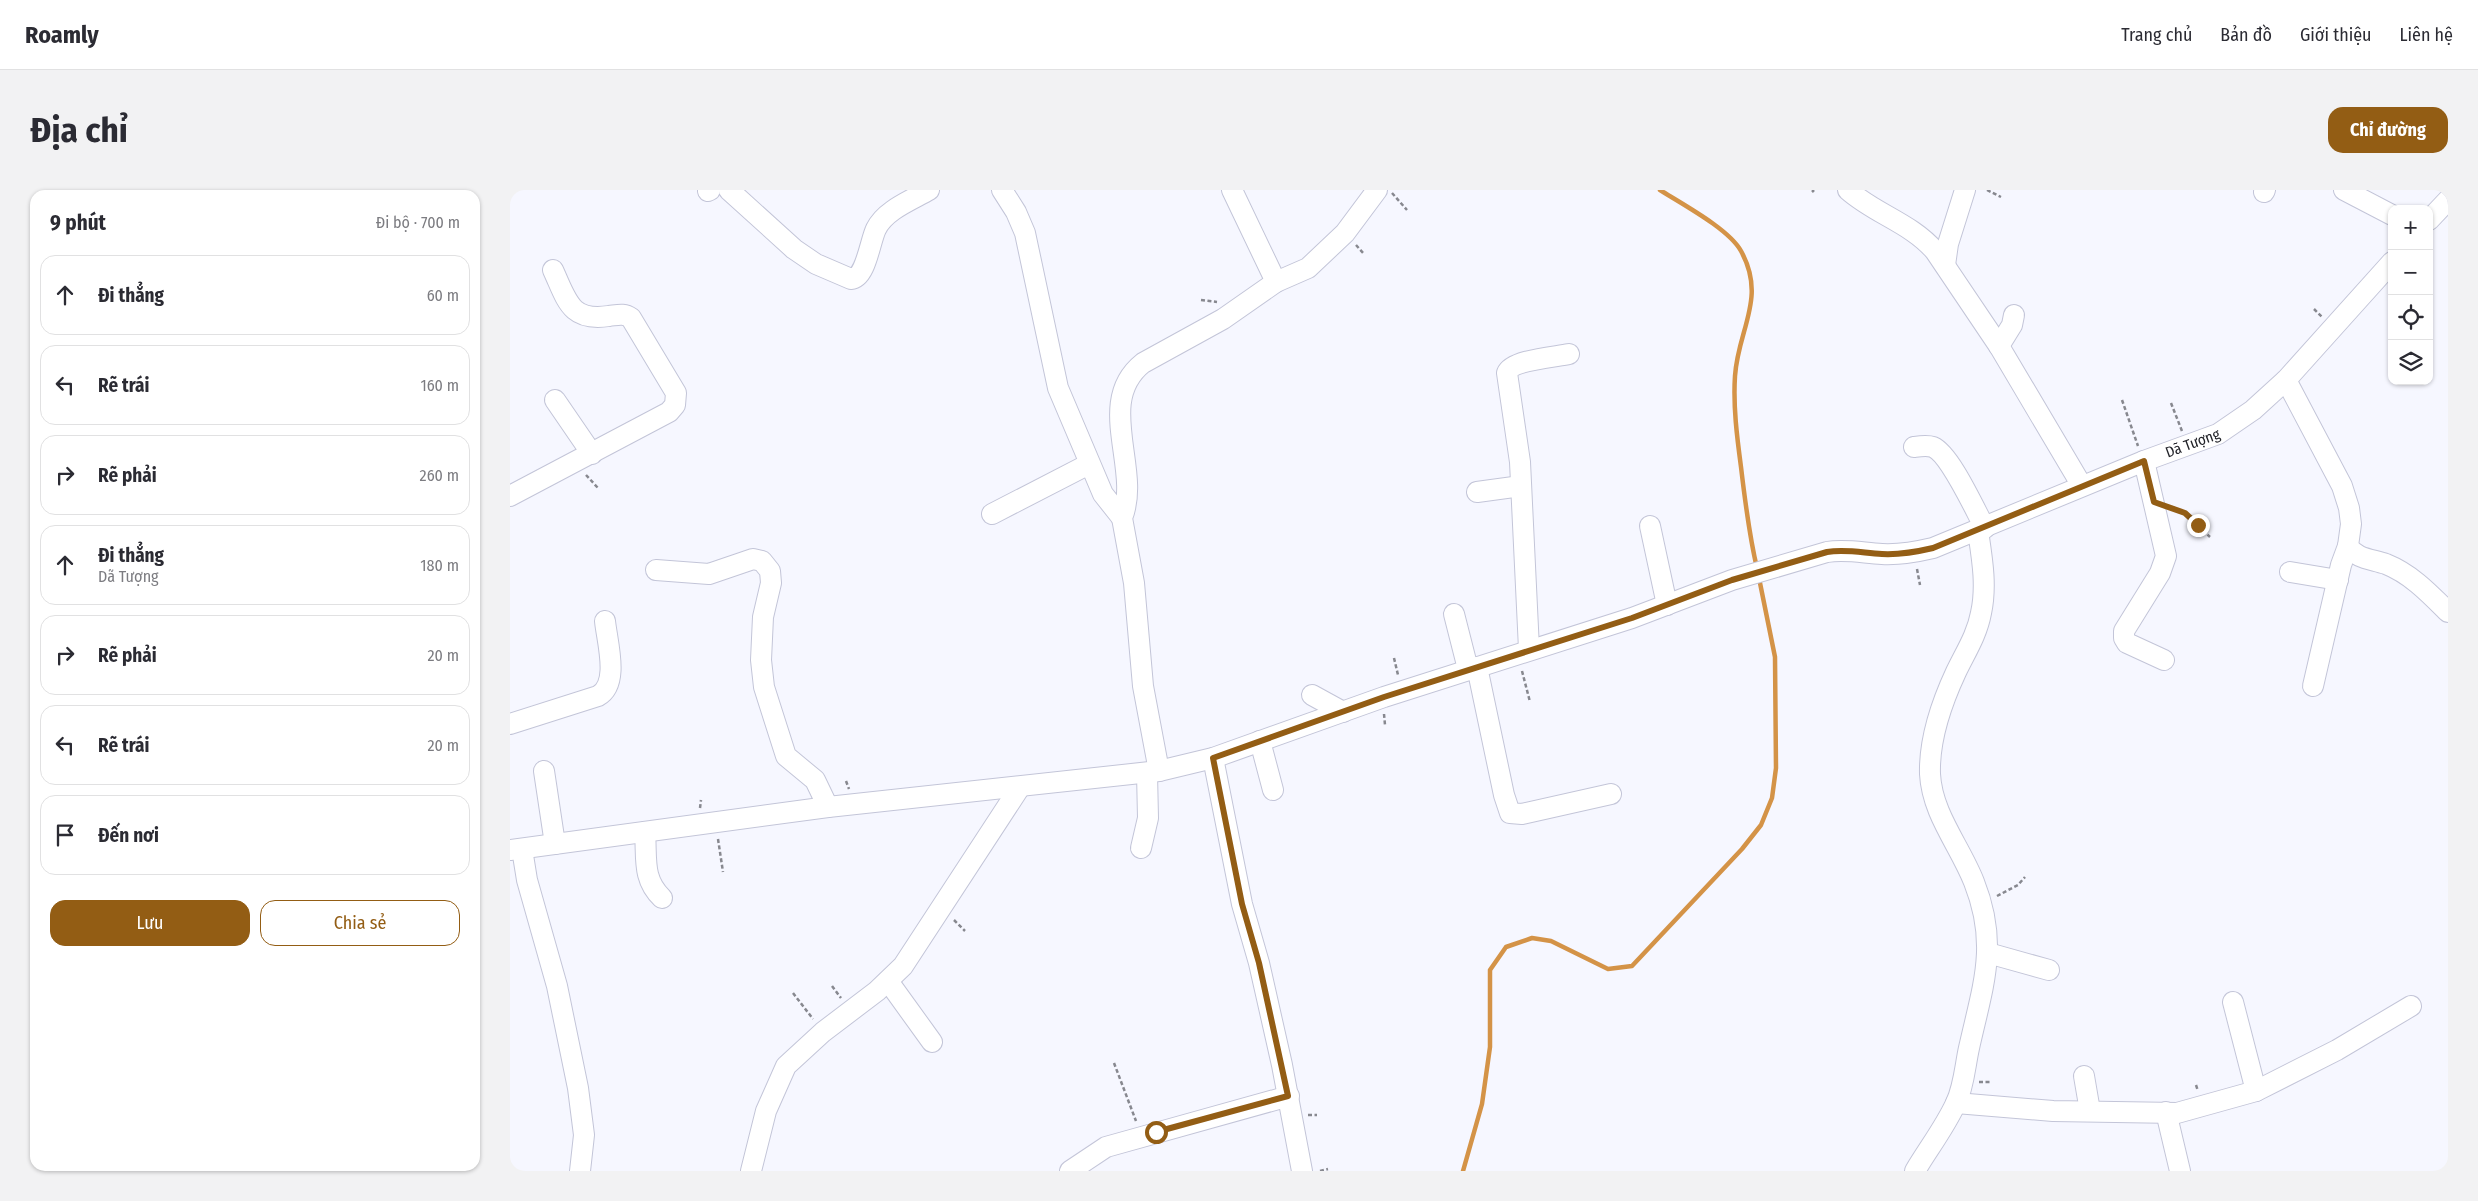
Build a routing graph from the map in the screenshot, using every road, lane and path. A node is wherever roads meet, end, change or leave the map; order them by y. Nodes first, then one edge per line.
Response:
1 (729, 190) edge
2 (1002, 190) edge
3 (1232, 190) edge
4 (1377, 190) edge
5 (1390, 190) edge
6 (1848, 190) edge
7 (1965, 190) edge
8 (1987, 190) edge
9 (2344, 190) edge
10 (919, 193) edge
11 (2001, 197) dead end
12 (2448, 200) edge
13 (1407, 210) dead end
14 (2388, 213) edge
15 (2433, 216) edge
16 (1945, 265) junction
17 (2388, 266) edge
18 (553, 270) dead end
19 (1276, 282) junction
20 (2014, 315) dead end
21 (1999, 346) junction
22 (1569, 354) dead end
23 (2286, 380) junction
24 (555, 400) dead end
25 (2122, 400) dead end
26 (2171, 402) dead end
27 (2188, 446) junction
28 (1914, 448) dead end
29 (592, 454) junction
30 (2144, 461) junction
31 (1089, 464) junction
32 (1521, 486) junction
33 (2082, 486) junction
34 (1477, 492) dead end
35 (510, 496) edge
36 (2154, 502) junction
37 (992, 514) dead end
38 (1122, 518) junction
39 (1650, 526) dead end
40 (1982, 529) junction
41 (2210, 537) dead end
42 (2348, 546) junction
43 (656, 570) dead end
44 (2290, 572) dead end
45 (2338, 580) junction
46 (1667, 605) junction
47 (2448, 612) edge
48 (1454, 614) dead end
49 (605, 621) dead end
50 (1523, 651) junction
51 (2164, 660) dead end
52 (1473, 668) junction
53 (2313, 686) dead end
54 (1312, 695) dead end
55 (1530, 702) dead end
56 (1343, 712) junction
57 (510, 724) edge
58 (1260, 741) junction
59 (1213, 758) junction
60 (544, 771) dead end
61 (1153, 772) junction
62 (1020, 786) junction
63 (1273, 790) dead end
64 (1611, 794) dead end
65 (828, 807) junction
66 (716, 822) junction
67 (645, 832) junction
68 (555, 844) junction
69 (1141, 848) dead end
70 (516, 849) edge
71 (722, 872) dead end
72 (2025, 876) dead end
73 (662, 898) dead end
74 (1982, 904) junction
75 (1988, 953) junction
76 (2049, 970) dead end
77 (888, 981) junction
78 (794, 994) dead end
79 (2234, 1002) dead end
80 (2411, 1006) dead end
81 (823, 1032) junction
82 (932, 1042) dead end
83 (1114, 1063) dead end
84 (2084, 1076) dead end
85 (2256, 1091) junction
86 (1288, 1096) junction
87 (1956, 1103) junction
88 (2090, 1111) junction
89 (2166, 1112) junction
90 (1141, 1136) junction
91 (1328, 1169) dead end
92 (750, 1170) edge
93 (580, 1171) edge
94 (1070, 1171) edge
95 (1302, 1171) edge
96 (1320, 1171) edge
97 (1915, 1171) edge
98 (2180, 1171) edge

1 - 10 street
2 - 31 street
3 - 19 street
4 - 19 street
5 - 13 path
6 - 16 street
7 - 16 street
8 - 11 path
9 - 14 street
12 - 15 street
16 - 21 street
17 - 23 street, Dã Tượng
18 - 29 street
19 - 38 street
20 - 21 street
21 - 33 street
22 - 32 street
23 - 27 street, Dã Tượng
23 - 42 street
24 - 29 street
25 - 30 path
26 - 27 path
27 - 30 street, Dã Tượng
28 - 40 street
29 - 35 street
30 - 33 street, Dã Tượng
30 - 36 street
31 - 37 street
31 - 38 street
32 - 34 street
32 - 50 street
33 - 40 street, Dã Tượng
36 - 41 path
36 - 51 street
38 - 61 street
39 - 46 street
40 - 46 street, Dã Tượng
40 - 74 street
42 - 45 street
42 - 47 street
43 - 65 street
44 - 45 street
45 - 53 street
46 - 50 street, Dã Tượng
48 - 52 street
49 - 57 street
50 - 52 street, Dã Tượng
50 - 55 path
52 - 56 street, Dã Tượng
52 - 64 street
54 - 56 street
56 - 58 street, Dã Tượng
58 - 59 street, Dã Tượng
58 - 63 street
59 - 61 street, Dã Tượng
59 - 86 street
60 - 68 street
61 - 62 street, Dã Tượng
61 - 69 street
62 - 65 street, Dã Tượng
62 - 77 street
65 - 66 street, Dã Tượng
66 - 67 street, Dã Tượng
66 - 71 path
67 - 68 street, Dã Tượng
67 - 73 street
68 - 70 street, Dã Tượng
70 - 93 street
72 - 74 path
74 - 75 street
75 - 76 street
75 - 87 street
77 - 81 street
77 - 82 street
78 - 81 path
79 - 85 street
80 - 85 street
81 - 92 street
83 - 90 path
84 - 88 street
85 - 89 street
86 - 90 street
86 - 95 street
87 - 88 street
87 - 97 street
88 - 89 street
89 - 98 street
90 - 94 street
91 - 96 path

